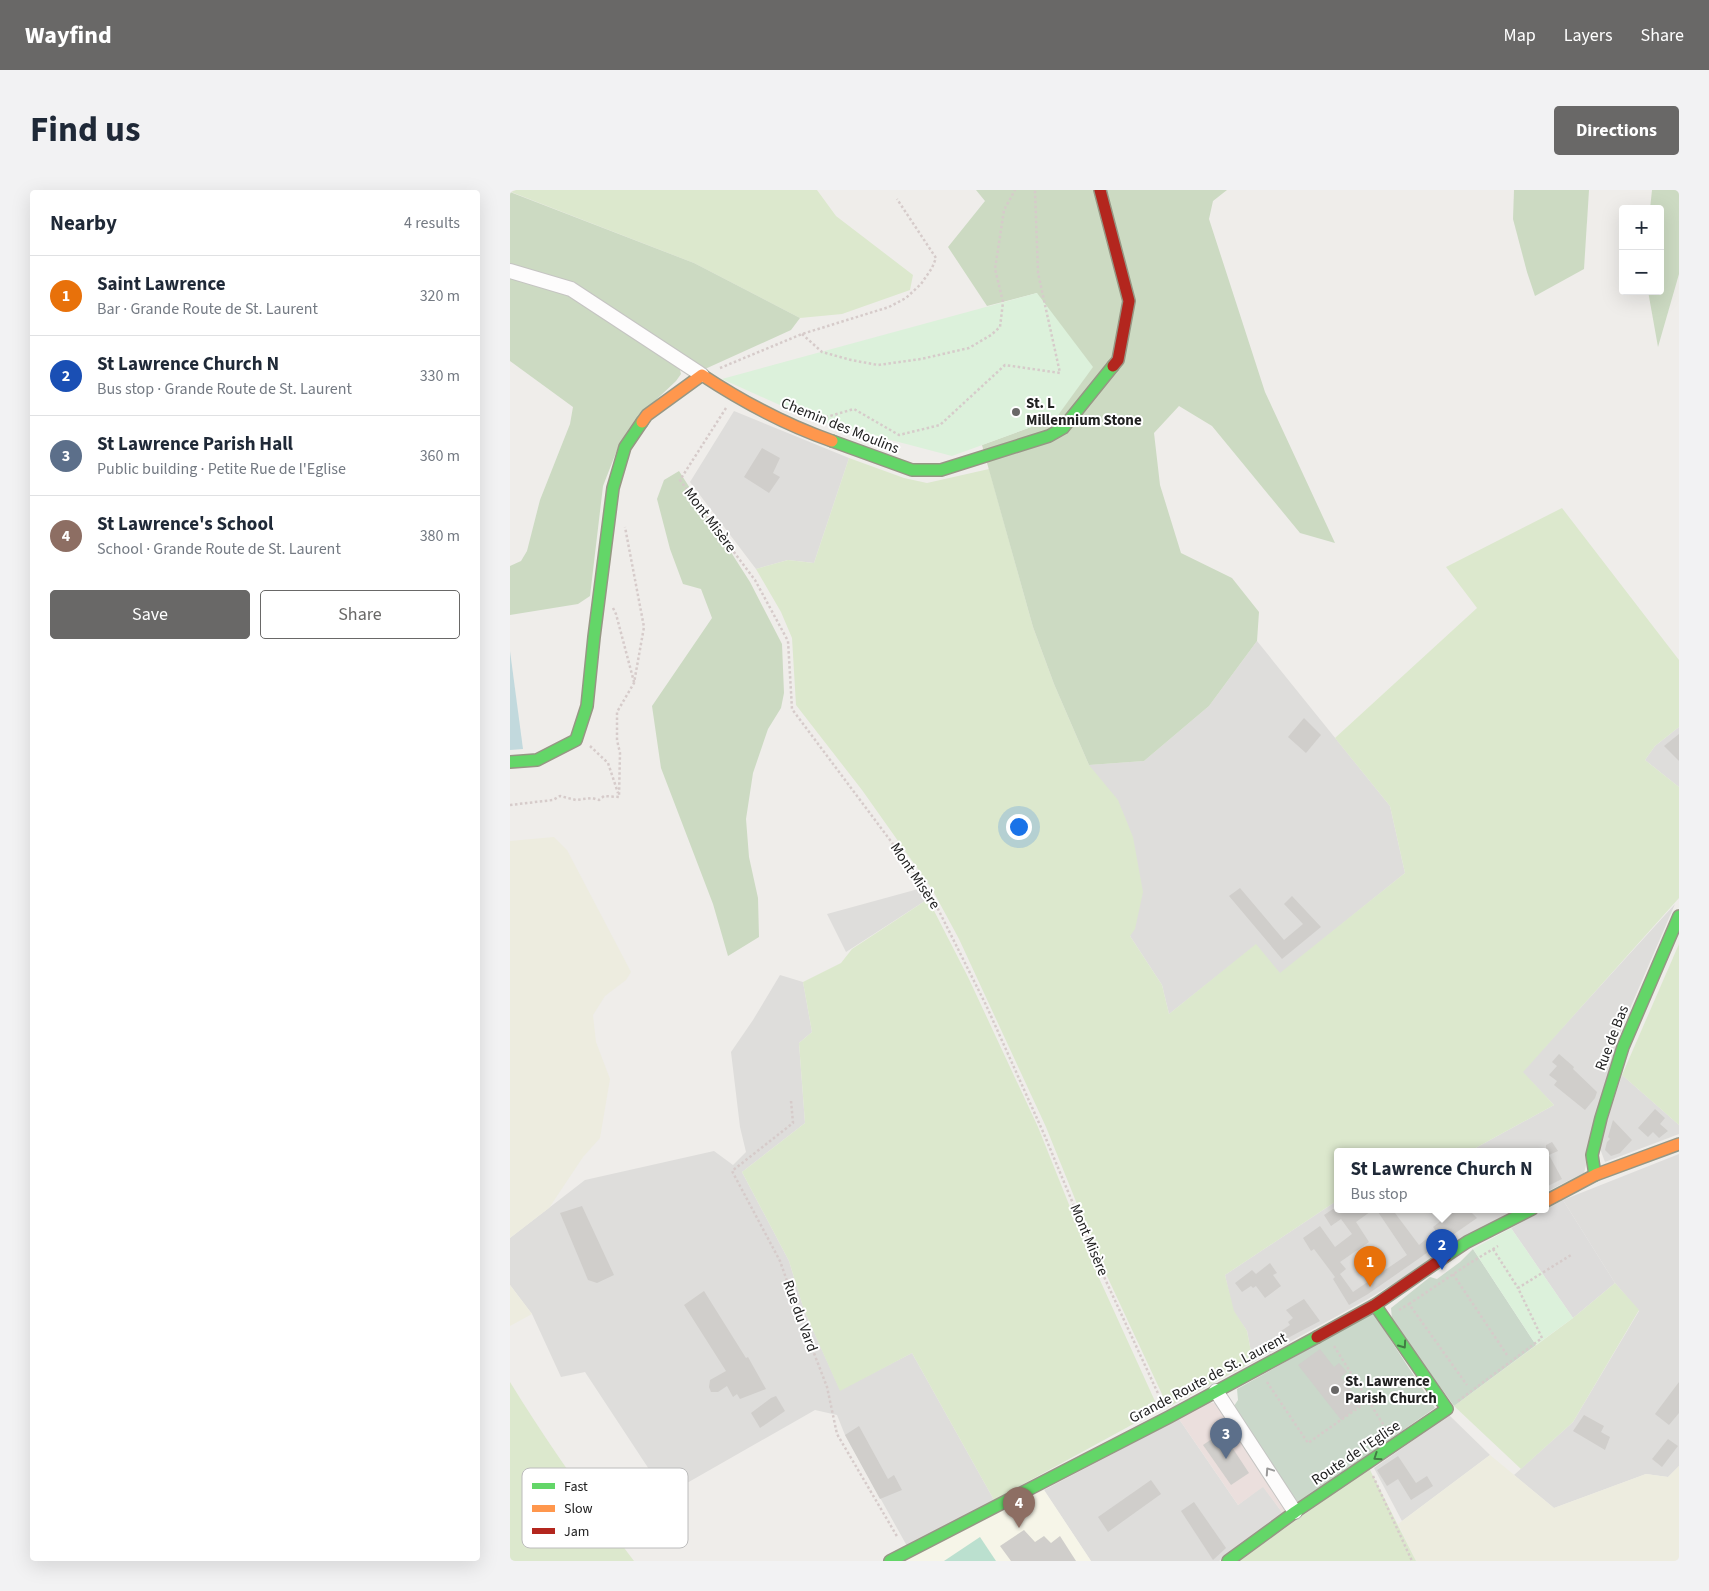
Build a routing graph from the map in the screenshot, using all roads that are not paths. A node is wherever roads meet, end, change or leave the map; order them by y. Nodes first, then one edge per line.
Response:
1 (1100, 190) edge
2 (510, 271) edge
3 (702, 375) junction
4 (510, 762) edge
5 (1679, 916) edge
6 (1679, 1144) edge
7 (1595, 1175) junction
8 (1549, 1199) edge
9 (1524, 1213) edge
10 (1375, 1305) junction
11 (1216, 1392) junction
12 (1296, 1512) junction
13 (890, 1561) edge
14 (1228, 1561) edge

1 - 3 street, Chemin des Moulins
2 - 3 street
3 - 4 street
5 - 7 street, Rue de Bas
6 - 7 street
7 - 8 street
9 - 10 street, Grande Route de St. Laurent
10 - 11 street, Grande Route de St. Laurent
10 -> 12 street, Route de l'Eglise
12 -> 11 street
11 - 13 street, Grande Route de St. Laurent
12 - 14 street, Route de l'Eglise

